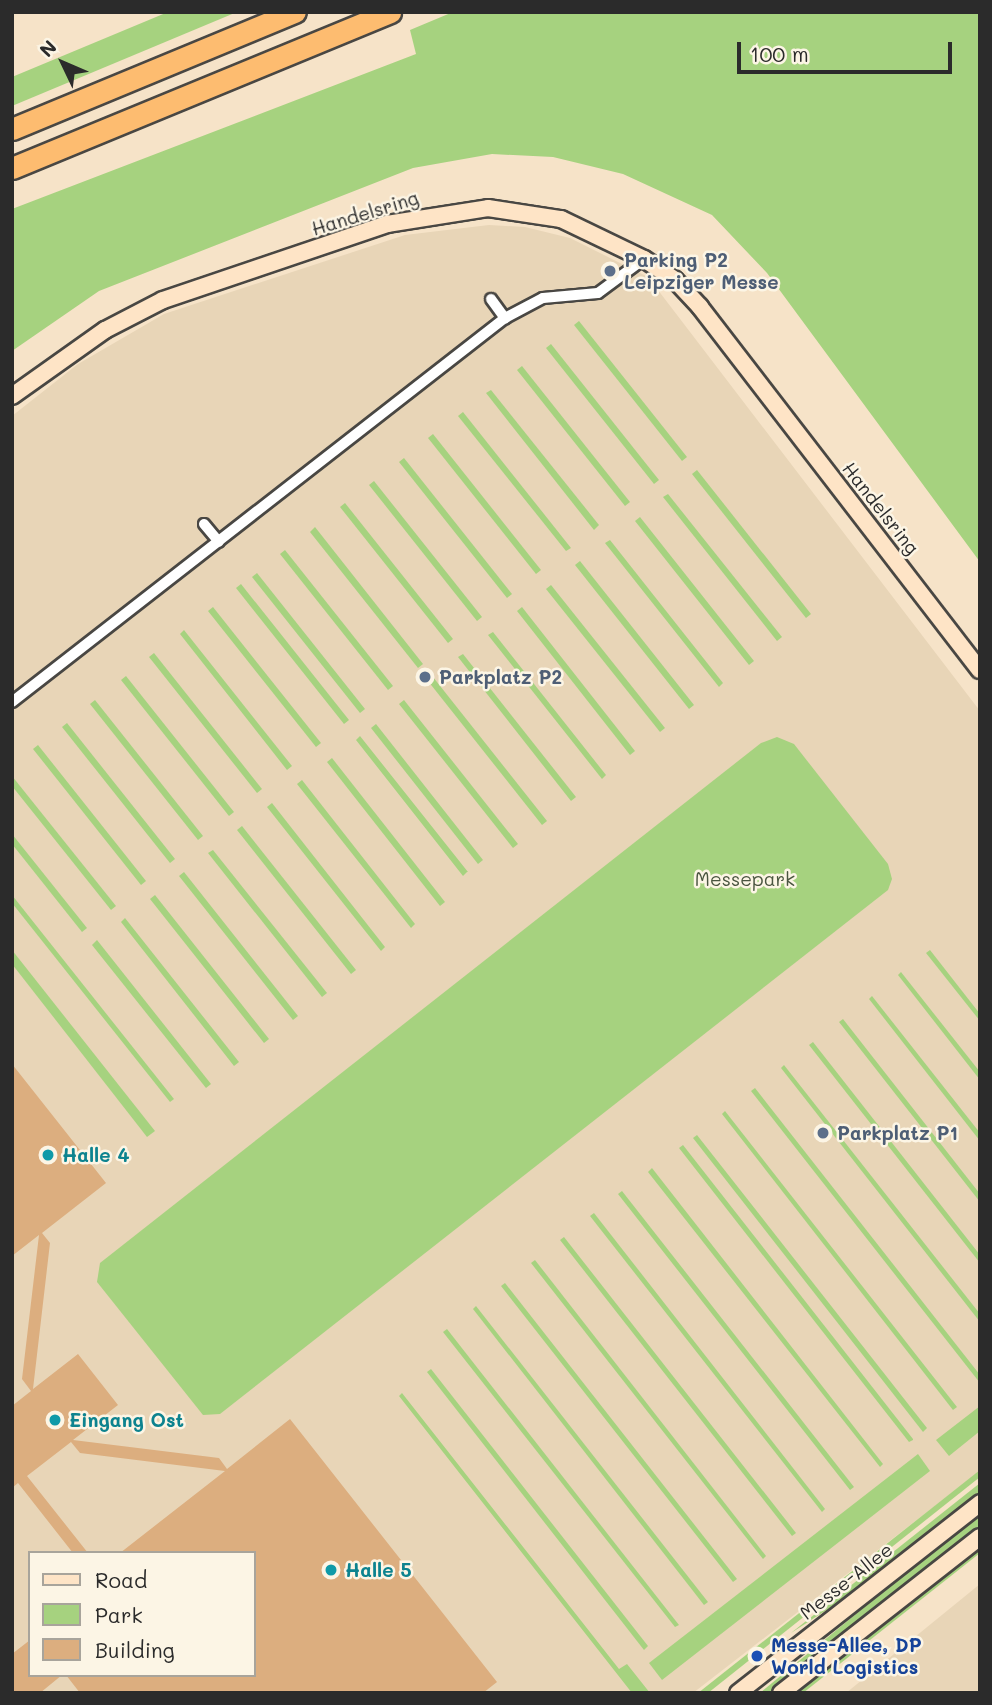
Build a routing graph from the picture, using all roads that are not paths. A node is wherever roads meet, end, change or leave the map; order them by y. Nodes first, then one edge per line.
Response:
1 (295, 12) edge
2 (390, 12) edge
3 (12, 129) edge
4 (12, 168) edge
5 (645, 259) junction
6 (491, 299) dead end
7 (505, 318) junction
8 (12, 397) edge
9 (204, 524) dead end
10 (219, 542) junction
11 (980, 670) edge
12 (12, 702) edge
13 (980, 1503) edge
14 (980, 1537) edge
15 (738, 1693) edge
16 (781, 1693) edge

1 - 3 highway
2 - 4 highway
5 - 7 street
5 - 8 main road, Handelsring
5 - 11 main road, Handelsring
6 - 7 street
7 - 10 street
9 - 10 street
10 - 12 street
13 - 15 main road, Messe-Allee
14 - 16 main road

